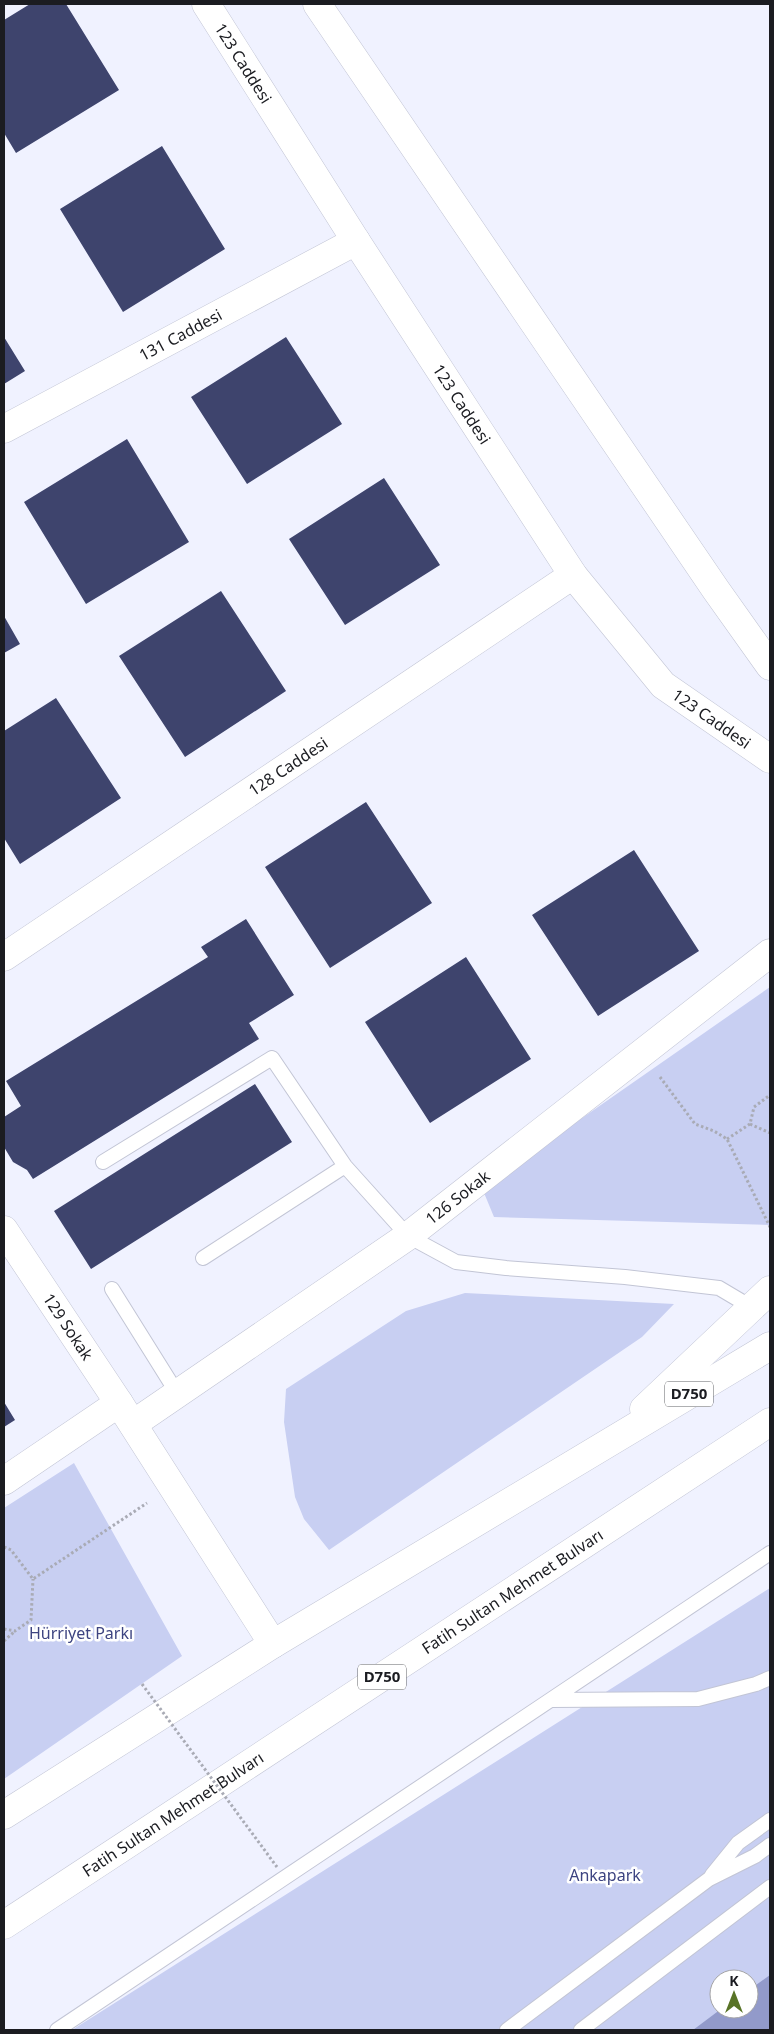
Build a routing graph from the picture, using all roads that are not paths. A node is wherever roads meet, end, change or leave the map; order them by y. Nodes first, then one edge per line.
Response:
1 (206, 4) edge
2 (317, 4) edge
3 (356, 241) junction
4 (4, 429) edge
5 (573, 576) junction
6 (770, 666) edge
7 (770, 759) edge
8 (770, 953) edge
9 (4, 958) edge
10 (104, 1162) dead end
11 (345, 1166) junction
12 (4, 1230) edge
13 (408, 1236) junction
14 (203, 1258) dead end
15 (112, 1289) dead end
16 (761, 1298) edge
17 (770, 1346) edge
18 (177, 1393) junction
19 (126, 1414) junction
20 (767, 1425) edge
21 (608, 1443) junction
22 (4, 1481) edge
23 (770, 1553) edge
24 (273, 1644) junction
25 (770, 1678) edge
26 (551, 1700) junction
27 (4, 1815) edge
28 (770, 1820) edge
29 (770, 1845) edge
30 (709, 1879) junction
31 (770, 1887) edge
32 (4, 1925) edge
33 (57, 2030) edge
34 (507, 2030) edge
35 (581, 2030) edge

1 - 3 main road, 123 Caddesi
2 - 6 main road
3 - 4 main road, 131 Caddesi
3 - 5 main road, 123 Caddesi
5 - 7 main road, 123 Caddesi
5 - 9 main road, 128 Caddesi
8 - 13 main road, 126 Sokak
10 - 11 lane
11 - 13 lane
11 - 14 lane
12 - 19 main road, 129 Sokak
13 - 16 lane
13 - 18 main road, 126 Sokak
15 - 18 lane
16 - 21 main road
17 - 21 main road, D750
18 - 19 main road, 126 Sokak
19 - 22 main road, 126 Sokak
19 - 24 main road, 129 Sokak
20 - 32 main road, Fatih Sultan Mehmet Bulvarı / D750
21 - 24 main road, D750
23 - 26 lane
24 - 27 main road, D750
25 - 26 lane
26 - 33 lane
28 - 30 lane
29 - 30 lane
30 - 34 lane
31 - 35 lane

